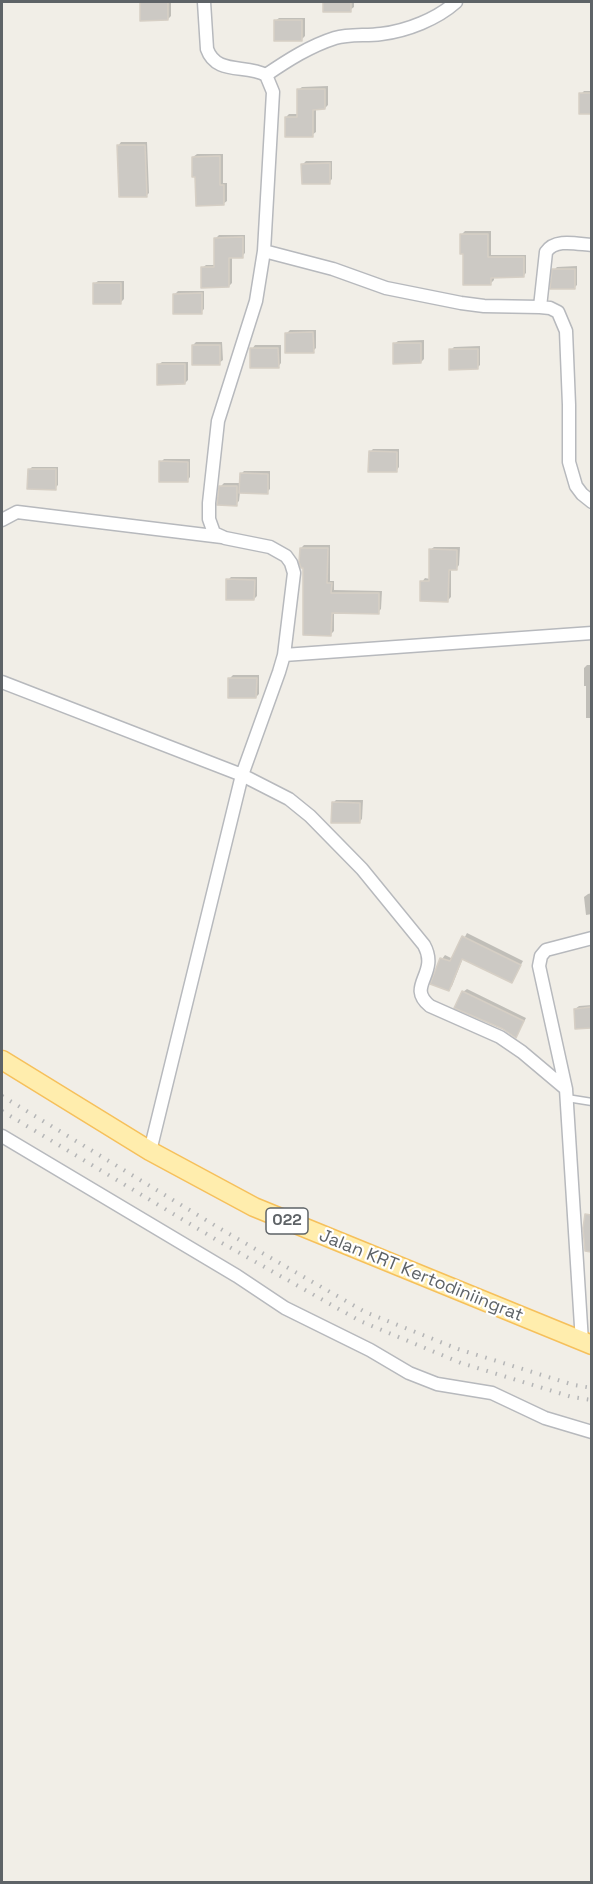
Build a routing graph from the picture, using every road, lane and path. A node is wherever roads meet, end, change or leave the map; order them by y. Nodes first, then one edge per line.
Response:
1 (204, 2) edge
2 (456, 2) edge
3 (266, 75) junction
4 (591, 245) edge
5 (264, 251) junction
6 (540, 307) junction
7 (591, 502) edge
8 (2, 520) edge
9 (225, 538) junction
10 (591, 633) edge
11 (284, 655) junction
12 (2, 682) edge
13 (242, 775) junction
14 (591, 938) edge
15 (2, 1060) edge
16 (566, 1094) junction
17 (591, 1102) edge
18 (2, 1136) edge
19 (150, 1151) junction
20 (587, 1338) edge
21 (591, 1432) edge

1 - 3 street
2 - 3 street
3 - 5 street
4 - 6 street
5 - 6 street
5 - 9 street
6 - 7 street
8 - 9 street
9 - 11 street
10 - 11 street
11 - 13 street
12 - 13 street
13 - 16 street
13 - 19 street
14 - 16 street
15 - 19 main road, Jalan KRT Kertodiniingrat / 022
16 - 17 lane
16 - 20 street
18 - 21 street
19 - 20 main road, Jalan KRT Kertodiniingrat / 022

